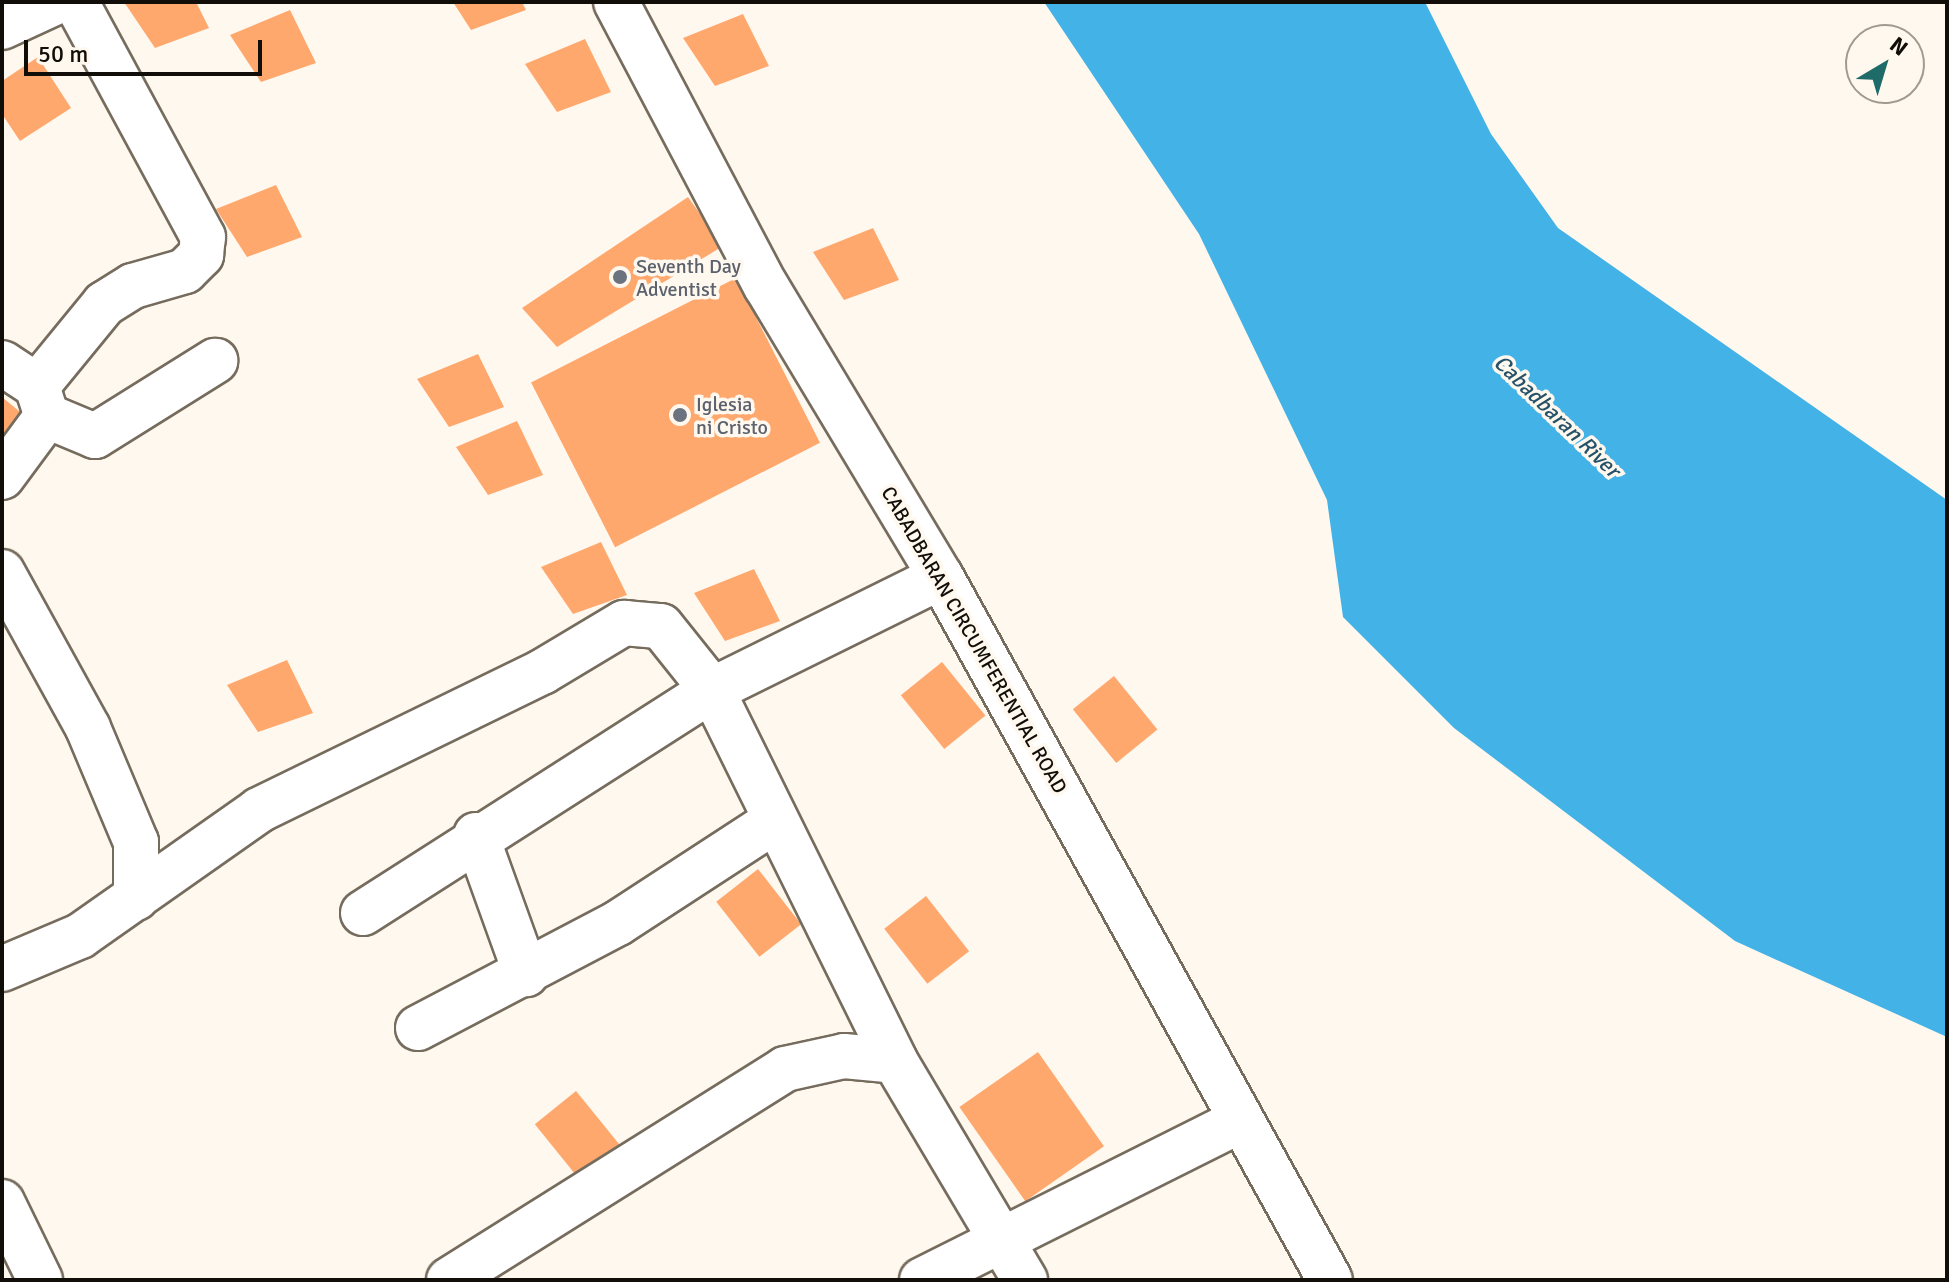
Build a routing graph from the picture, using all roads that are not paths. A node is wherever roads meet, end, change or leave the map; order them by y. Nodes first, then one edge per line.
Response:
1 (56, 2) edge
2 (76, 2) edge
3 (616, 2) edge
4 (2, 27) edge
5 (215, 361) dead end
6 (29, 389) edge
7 (2, 477) edge
8 (2, 572) edge
9 (941, 577) junction
10 (712, 690) junction
11 (773, 822) junction
12 (476, 835) junction
13 (136, 898) junction
14 (363, 913) dead end
15 (2, 969) edge
16 (526, 974) junction
17 (418, 1028) dead end
18 (895, 1061) junction
19 (1239, 1121) junction
20 (2, 1202) edge
21 (999, 1239) junction
22 (40, 1280) edge
23 (449, 1280) edge
24 (922, 1280) edge
25 (1025, 1280) edge
26 (1330, 1280) edge

1 - 4 street
2 - 6 street
3 - 9 street, CABADBARAN CIRCUMFERENTIAL ROAD
5 - 6 street
6 - 7 street
8 - 13 street
9 - 10 street
9 - 19 street, CABADBARAN CIRCUMFERENTIAL ROAD
10 - 11 street
10 - 12 street
10 - 13 street
11 - 16 street
11 - 18 street
12 - 14 street
12 - 16 street
13 - 15 street
16 - 17 street
18 - 21 street
18 - 23 street
19 - 21 street
19 - 26 street, CABADBARAN CIRCUMFERENTIAL ROAD
20 - 22 street
21 - 24 street
21 - 25 street

